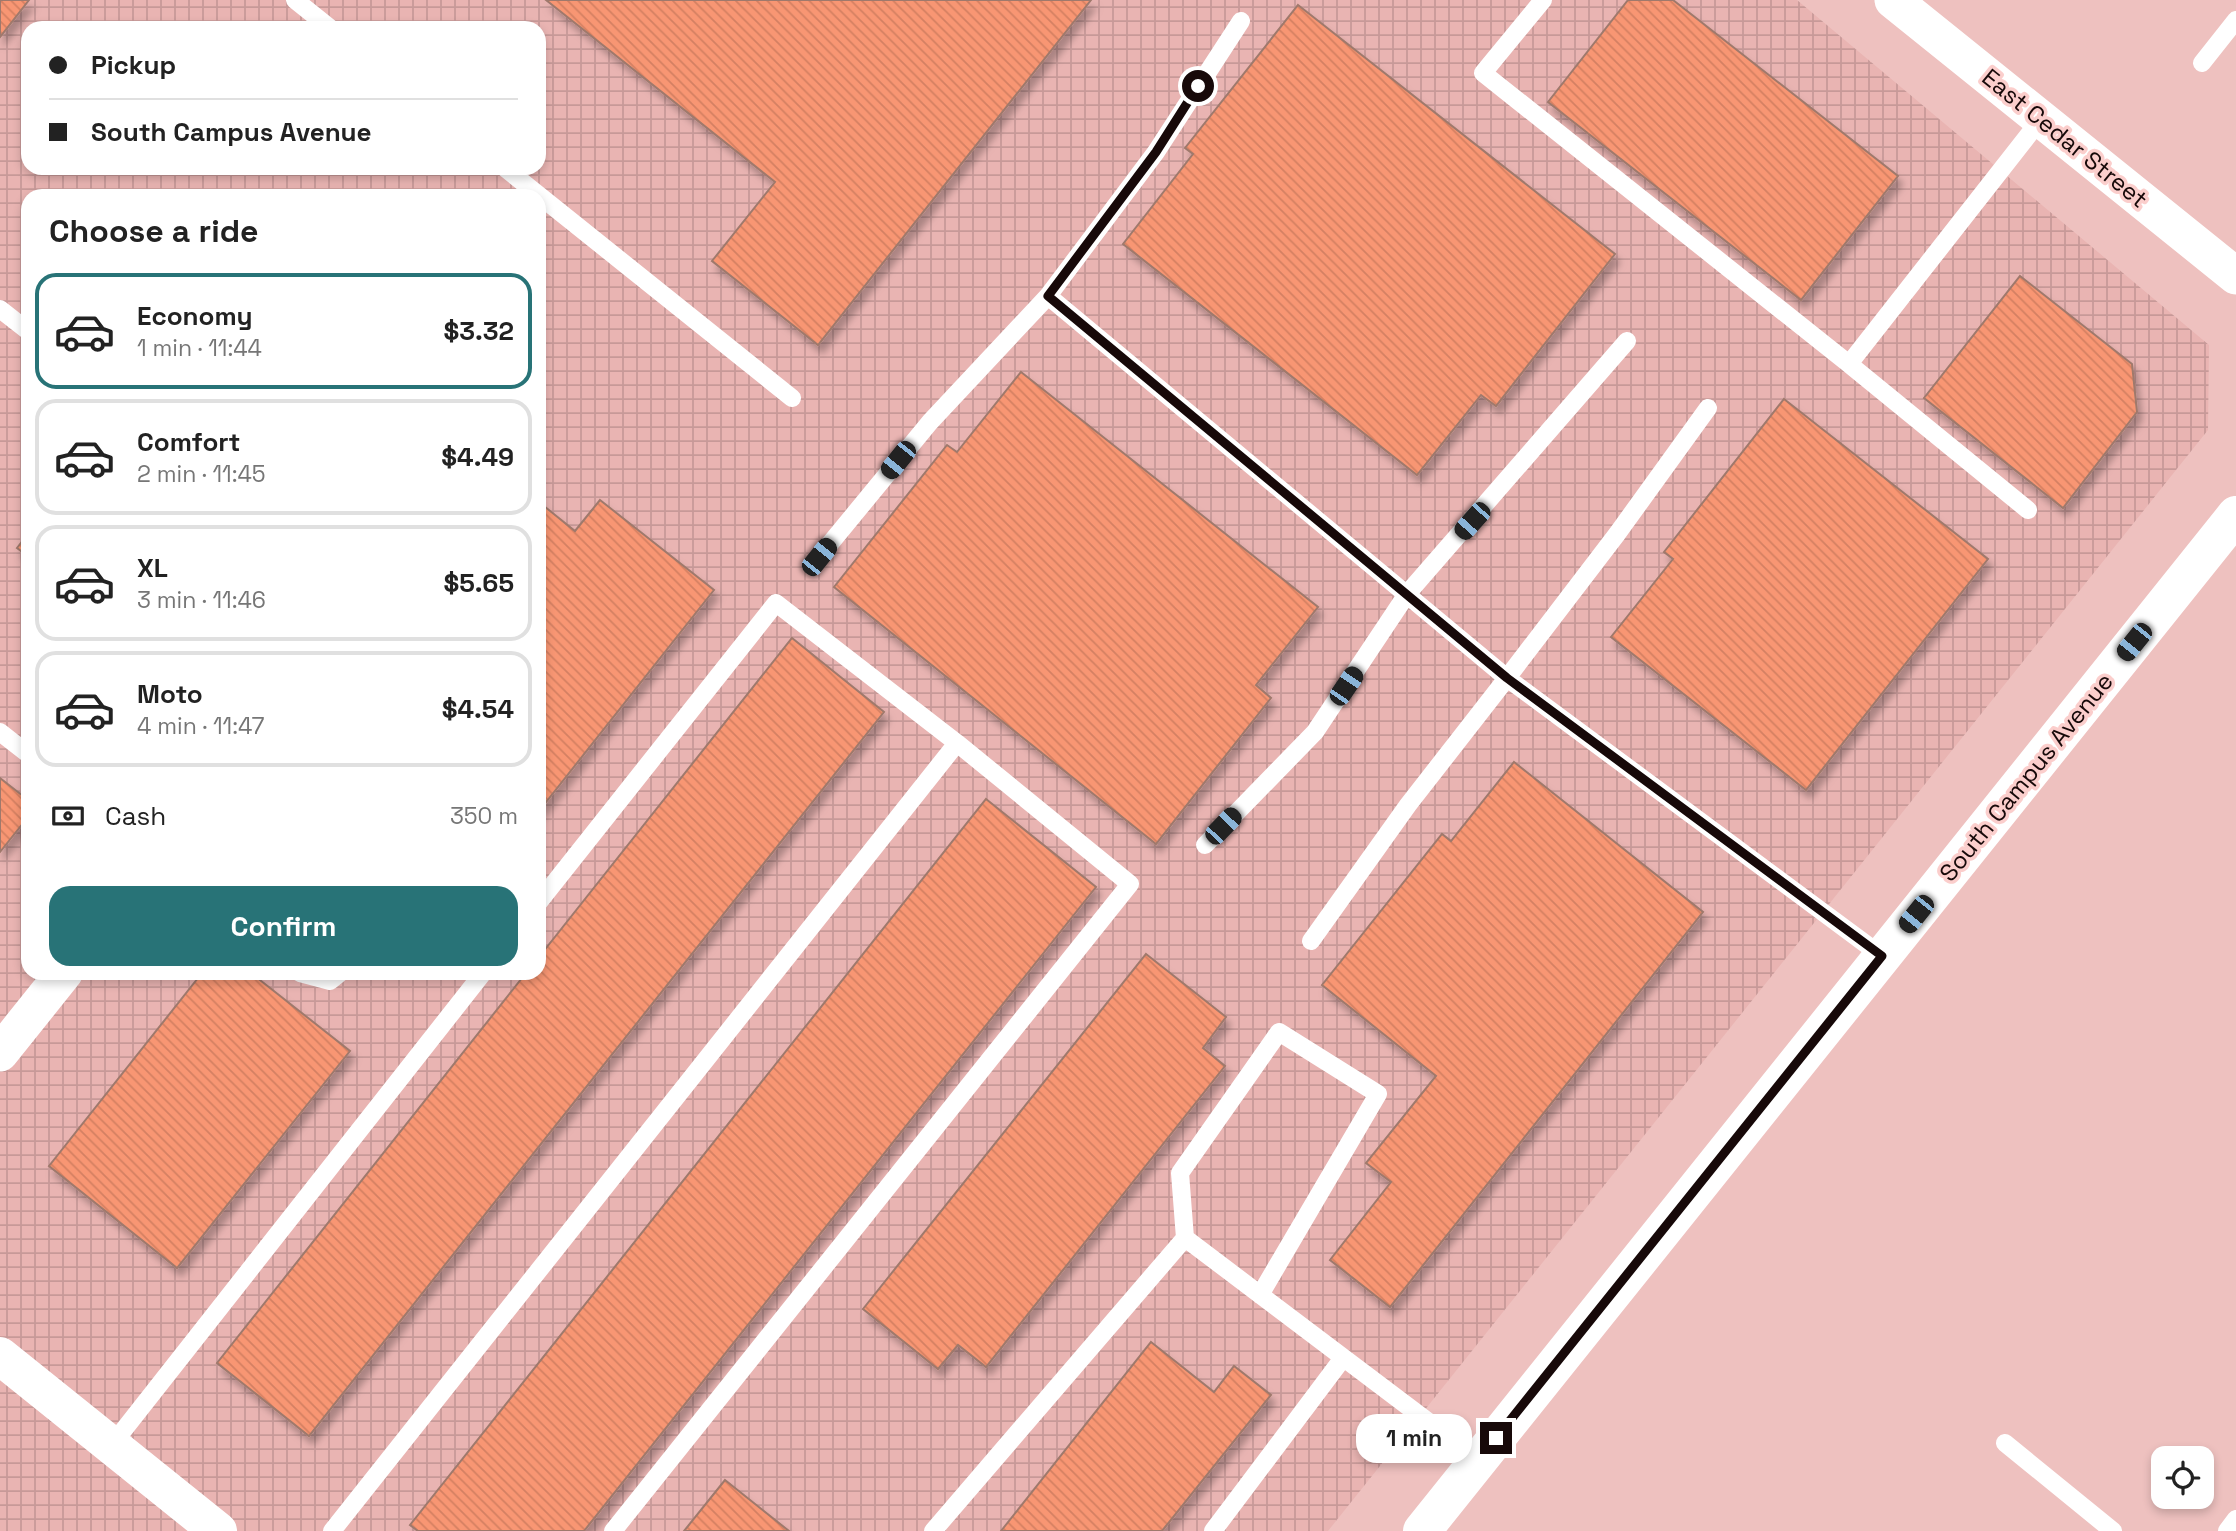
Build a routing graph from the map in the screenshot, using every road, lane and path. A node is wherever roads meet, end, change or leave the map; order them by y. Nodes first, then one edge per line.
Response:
1 (295, 0) edge
2 (1543, 0) edge
3 (1893, 0) edge
4 (2236, 20) edge
5 (321, 21) edge
6 (1241, 21) dead end
7 (2202, 63) dead end
8 (2041, 119) junction
9 (514, 175) edge
10 (531, 189) edge
11 (546, 201) edge
12 (2236, 276) edge
13 (1048, 296) junction
14 (0, 309) edge
15 (21, 326) edge
16 (1628, 341) dead end
17 (1849, 364) junction
18 (792, 398) dead end
19 (1708, 408) dead end
20 (2028, 510) dead end
21 (2236, 515) edge
22 (819, 557) dead end
23 (1406, 594) junction
24 (1507, 678) junction
25 (0, 732) edge
26 (957, 743) junction
27 (21, 748) edge
28 (1205, 845) dead end
29 (546, 893) edge
30 (1311, 941) dead end
31 (1882, 956) junction
32 (58, 980) edge
33 (477, 980) edge
34 (0, 1053) edge
35 (1185, 1238) junction
36 (1260, 1295) junction
37 (0, 1356) edge
38 (1343, 1358) junction
39 (2004, 1443) dead end
40 (111, 1446) junction
41 (1479, 1460) junction
42 (2236, 1519) edge
43 (218, 1531) edge
44 (332, 1531) edge
45 (613, 1531) edge
46 (933, 1531) edge
47 (1213, 1531) edge
48 (1422, 1531) edge
49 (2113, 1531) edge
50 (2227, 1531) edge

1 - 5 lane
2 - 17 lane
3 - 8 street, East Cedar Street
4 - 7 lane
6 - 13 lane
8 - 12 street, East Cedar Street
8 - 17 lane
9 - 10 lane
11 - 18 lane
13 - 22 lane
13 - 23 lane
14 - 15 lane
16 - 23 lane
17 - 20 lane
19 - 24 lane
21 - 31 street, South Campus Avenue
23 - 24 lane
23 - 28 lane
24 - 30 lane
24 - 31 lane
25 - 27 lane
26 - 29 lane
26 - 44 lane
26 - 45 lane
31 - 41 street, South Campus Avenue
32 - 34 street
33 - 40 lane
35 - 36 lane
35 - 36 lane
35 - 46 lane
36 - 38 lane
37 - 40 street
38 - 41 lane
38 - 47 lane
39 - 49 lane
40 - 43 street
41 - 48 street, South Campus Avenue
42 - 50 lane

